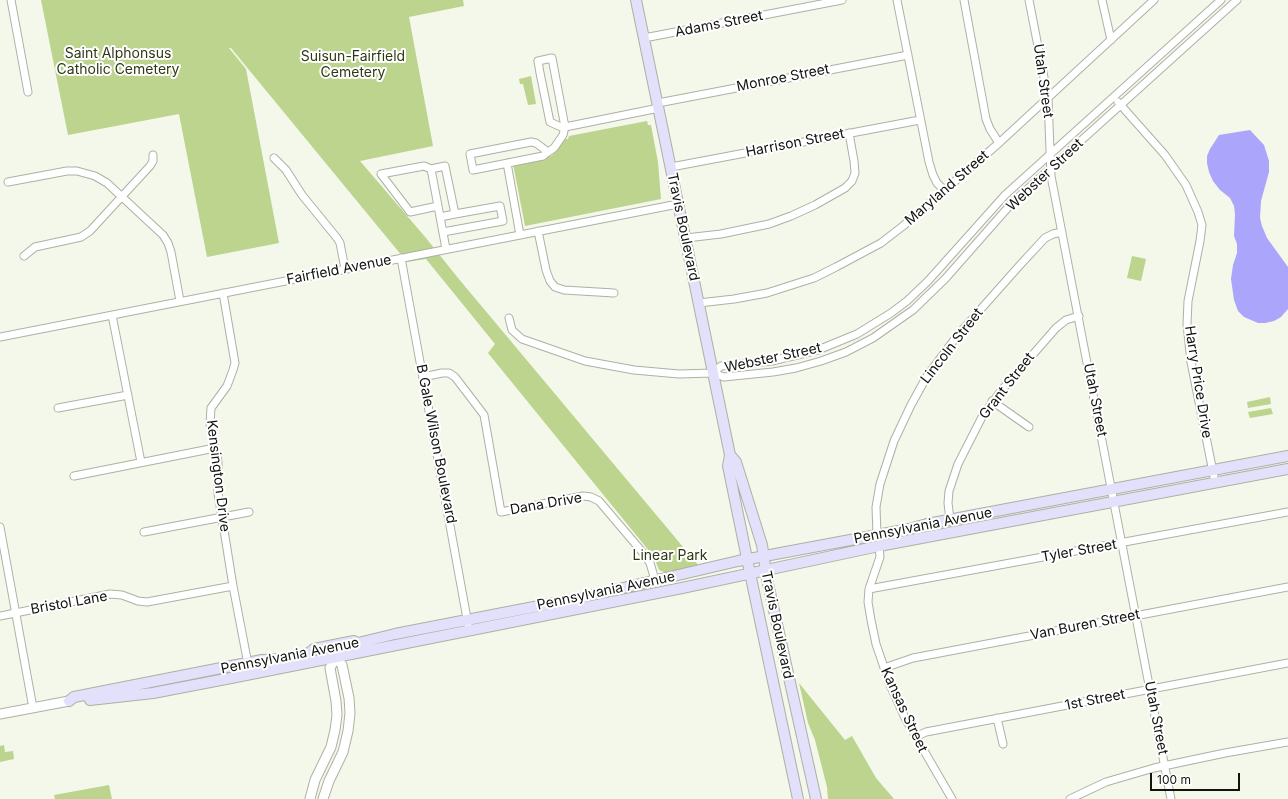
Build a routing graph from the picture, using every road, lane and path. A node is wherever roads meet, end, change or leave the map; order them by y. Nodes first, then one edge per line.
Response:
1 (11, 0) edge
2 (636, 0) edge
3 (842, 0) edge
4 (898, 0) edge
5 (964, 0) edge
6 (1029, 0) edge
7 (1102, 0) edge
8 (1154, 0) edge
9 (1221, 0) edge
10 (1237, 0) edge
11 (644, 38) junction
12 (1111, 40) junction
13 (908, 54) junction
14 (28, 92) dead end
15 (1114, 96) junction
16 (1048, 98) junction
17 (1121, 105) junction
18 (658, 106) junction
19 (920, 120) junction
20 (565, 127) junction
21 (849, 133) junction
22 (999, 143) junction
23 (548, 152) junction
24 (1051, 154) junction
25 (153, 155) dead end
26 (274, 158) dead end
27 (507, 163) junction
28 (671, 167) junction
29 (431, 169) junction
30 (1051, 169) junction
31 (8, 182) dead end
32 (944, 190) junction
33 (122, 196) junction
34 (678, 204) junction
35 (438, 206) junction
36 (455, 214) junction
37 (440, 217) junction
38 (538, 231) junction
39 (443, 232) junction
40 (1062, 232) junction
41 (520, 235) junction
42 (686, 238) junction
43 (446, 249) junction
44 (24, 256) dead end
45 (401, 258) junction
46 (345, 269) junction
47 (223, 293) junction
48 (614, 293) dead end
49 (180, 301) junction
50 (699, 303) junction
51 (112, 315) junction
52 (1079, 316) junction
53 (509, 318) dead end
54 (0, 337) edge
55 (713, 373) junction
56 (423, 377) junction
57 (128, 395) junction
58 (992, 401) junction
59 (58, 408) dead end
60 (1029, 427) dead end
61 (215, 448) junction
62 (730, 454) junction
63 (1288, 456) edge
64 (141, 462) junction
65 (1288, 469) edge
66 (1213, 470) junction
67 (74, 476) dead end
68 (1215, 482) junction
69 (1112, 489) junction
70 (1114, 501) junction
71 (249, 512) dead end
72 (1288, 512) edge
73 (222, 517) junction
74 (950, 520) junction
75 (0, 527) edge
76 (144, 532) dead end
77 (877, 535) junction
78 (1122, 543) junction
79 (2, 545) edge
80 (879, 546) junction
81 (763, 557) junction
82 (747, 560) junction
83 (765, 570) junction
84 (750, 574) junction
85 (655, 580) junction
86 (233, 586) junction
87 (1288, 587) edge
88 (869, 588) junction
89 (15, 612) junction
90 (0, 616) edge
91 (1136, 616) junction
92 (469, 625) junction
93 (358, 643) junction
94 (309, 653) junction
95 (336, 657) junction
96 (1288, 663) edge
97 (248, 664) junction
98 (884, 668) junction
99 (258, 673) junction
100 (206, 683) junction
101 (1150, 689) junction
102 (69, 701) junction
103 (33, 708) junction
104 (0, 714) edge
105 (997, 718) junction
106 (915, 737) junction
107 (1288, 742) edge
108 (1003, 744) dead end
109 (1165, 766) junction
110 (310, 799) edge
111 (323, 799) edge
112 (798, 799) edge
113 (816, 799) edge
114 (952, 799) edge
115 (1070, 799) edge
116 (1171, 799) edge

1 - 14 street
2 - 11 main road, Travis Boulevard
3 - 11 street, Adams Street
4 - 13 street
5 - 22 street
6 - 16 street, Utah Street
7 - 12 street
8 - 12 street, Maryland Street
9 - 15 street, Webster Street
10 - 17 street, Webster Street
11 - 18 main road, Travis Boulevard
12 - 16 street, Maryland Street
13 - 18 street, Monroe Street
13 - 19 street
15 - 17 street, Harry Price Drive
15 - 24 street, Webster Street
16 - 22 street, Maryland Street
16 - 24 street, Utah Street
17 - 30 street, Webster Street
17 - 66 street, Harry Price Drive
18 - 20 street, Monroe Street
18 - 28 main road, Travis Boulevard
19 - 21 street, Harrison Street
19 - 32 street
20 - 20 street
20 - 23 street
21 - 28 street, Harrison Street
21 - 42 street
22 - 32 street, Maryland Street
23 - 27 street
23 - 27 street
24 - 30 street, Utah Street
24 - 55 street, Webster Street
25 - 33 street
26 - 46 street
27 - 41 street
28 - 34 main road, Travis Boulevard
29 - 35 street
29 - 35 street
29 - 36 street
30 - 40 street, Utah Street
30 - 55 street, Webster Street
31 - 33 street
32 - 50 street, Maryland Street
33 - 44 street
33 - 49 street
34 - 38 street, Fairfield Avenue
34 - 42 main road, Travis Boulevard
35 - 37 street
36 - 37 street
36 - 39 street
37 - 39 street
38 - 41 street, Fairfield Avenue
38 - 48 street
39 - 43 street
40 - 52 street, Utah Street
40 - 77 street, Lincoln Street
41 - 43 street, Fairfield Avenue
42 - 50 main road, Travis Boulevard
43 - 45 street, Fairfield Avenue
45 - 46 street, Fairfield Avenue
45 - 56 street, B Gale Wilson Boulevard
46 - 47 street, Fairfield Avenue
47 - 49 street, Fairfield Avenue
47 - 61 street, Kensington Drive
49 - 51 street, Fairfield Avenue
50 - 55 main road, Travis Boulevard
51 - 54 street, Fairfield Avenue
51 - 57 street
52 - 58 street, Grant Street
52 - 69 street, Utah Street
53 - 55 street
55 - 62 main road, Travis Boulevard
56 - 85 street, Dana Drive
56 - 92 street, B Gale Wilson Boulevard
57 - 59 street
57 - 64 street
58 - 60 street
58 - 74 street, Grant Street
61 - 64 street
61 - 73 street, Kensington Drive
62 - 81 main road, Travis Boulevard
62 - 82 main road, Travis Boulevard
63 - 66 main road, Pennsylvania Avenue
64 - 67 street
65 - 68 main road, Pennsylvania Avenue
66 - 68 street, Harry Price Drive
66 - 69 main road, Pennsylvania Avenue
68 - 70 main road, Pennsylvania Avenue
69 - 70 street, Utah Street
69 - 74 main road, Pennsylvania Avenue
70 - 78 street, Utah Street
70 - 80 main road, Pennsylvania Avenue
71 - 73 street
72 - 78 street, Tyler Street
73 - 76 street
73 - 86 street, Kensington Drive
74 - 77 main road, Pennsylvania Avenue
75 - 79 street
77 - 81 main road, Pennsylvania Avenue
78 - 88 street, Tyler Street
78 - 91 street, Utah Street
79 - 89 street
80 - 83 main road, Pennsylvania Avenue
80 - 88 street, Kansas Street
81 - 82 main road, Pennsylvania Avenue
81 - 83 main road, Travis Boulevard
82 - 84 main road, Travis Boulevard
82 - 85 main road, Pennsylvania Avenue
83 - 84 main road, Pennsylvania Avenue
83 - 113 main road, Travis Boulevard
84 - 92 main road, Pennsylvania Avenue
84 - 112 main road, Travis Boulevard
85 - 92 main road, Pennsylvania Avenue
86 - 89 street, Bristol Lane
86 - 97 street, Kensington Drive
87 - 91 street, Van Buren Street
88 - 98 street, Kansas Street
89 - 90 street, Bristol Lane
89 - 103 street
91 - 98 street, Van Buren Street
91 - 101 street, Utah Street
92 - 93 main road, Pennsylvania Avenue
92 - 95 main road, Pennsylvania Avenue
93 - 94 main road, Pennsylvania Avenue
93 - 95 main road
94 - 95 main road
94 - 97 main road, Pennsylvania Avenue
95 - 99 main road, Pennsylvania Avenue
95 - 110 street
95 - 111 street
96 - 101 street, 1st Street
97 - 99 main road
97 - 100 main road
97 - 102 main road, Pennsylvania Avenue
98 - 106 street, Kansas Street
99 - 100 main road, Pennsylvania Avenue
100 - 102 main road, Pennsylvania Avenue
101 - 105 street, 1st Street
101 - 109 street, Utah Street
102 - 103 street, Pennsylvania Avenue
103 - 104 street, Pennsylvania Avenue
105 - 106 street, 1st Street
105 - 108 street
106 - 114 street, Kansas Street
107 - 109 street
109 - 115 street
109 - 116 street, Utah Street

